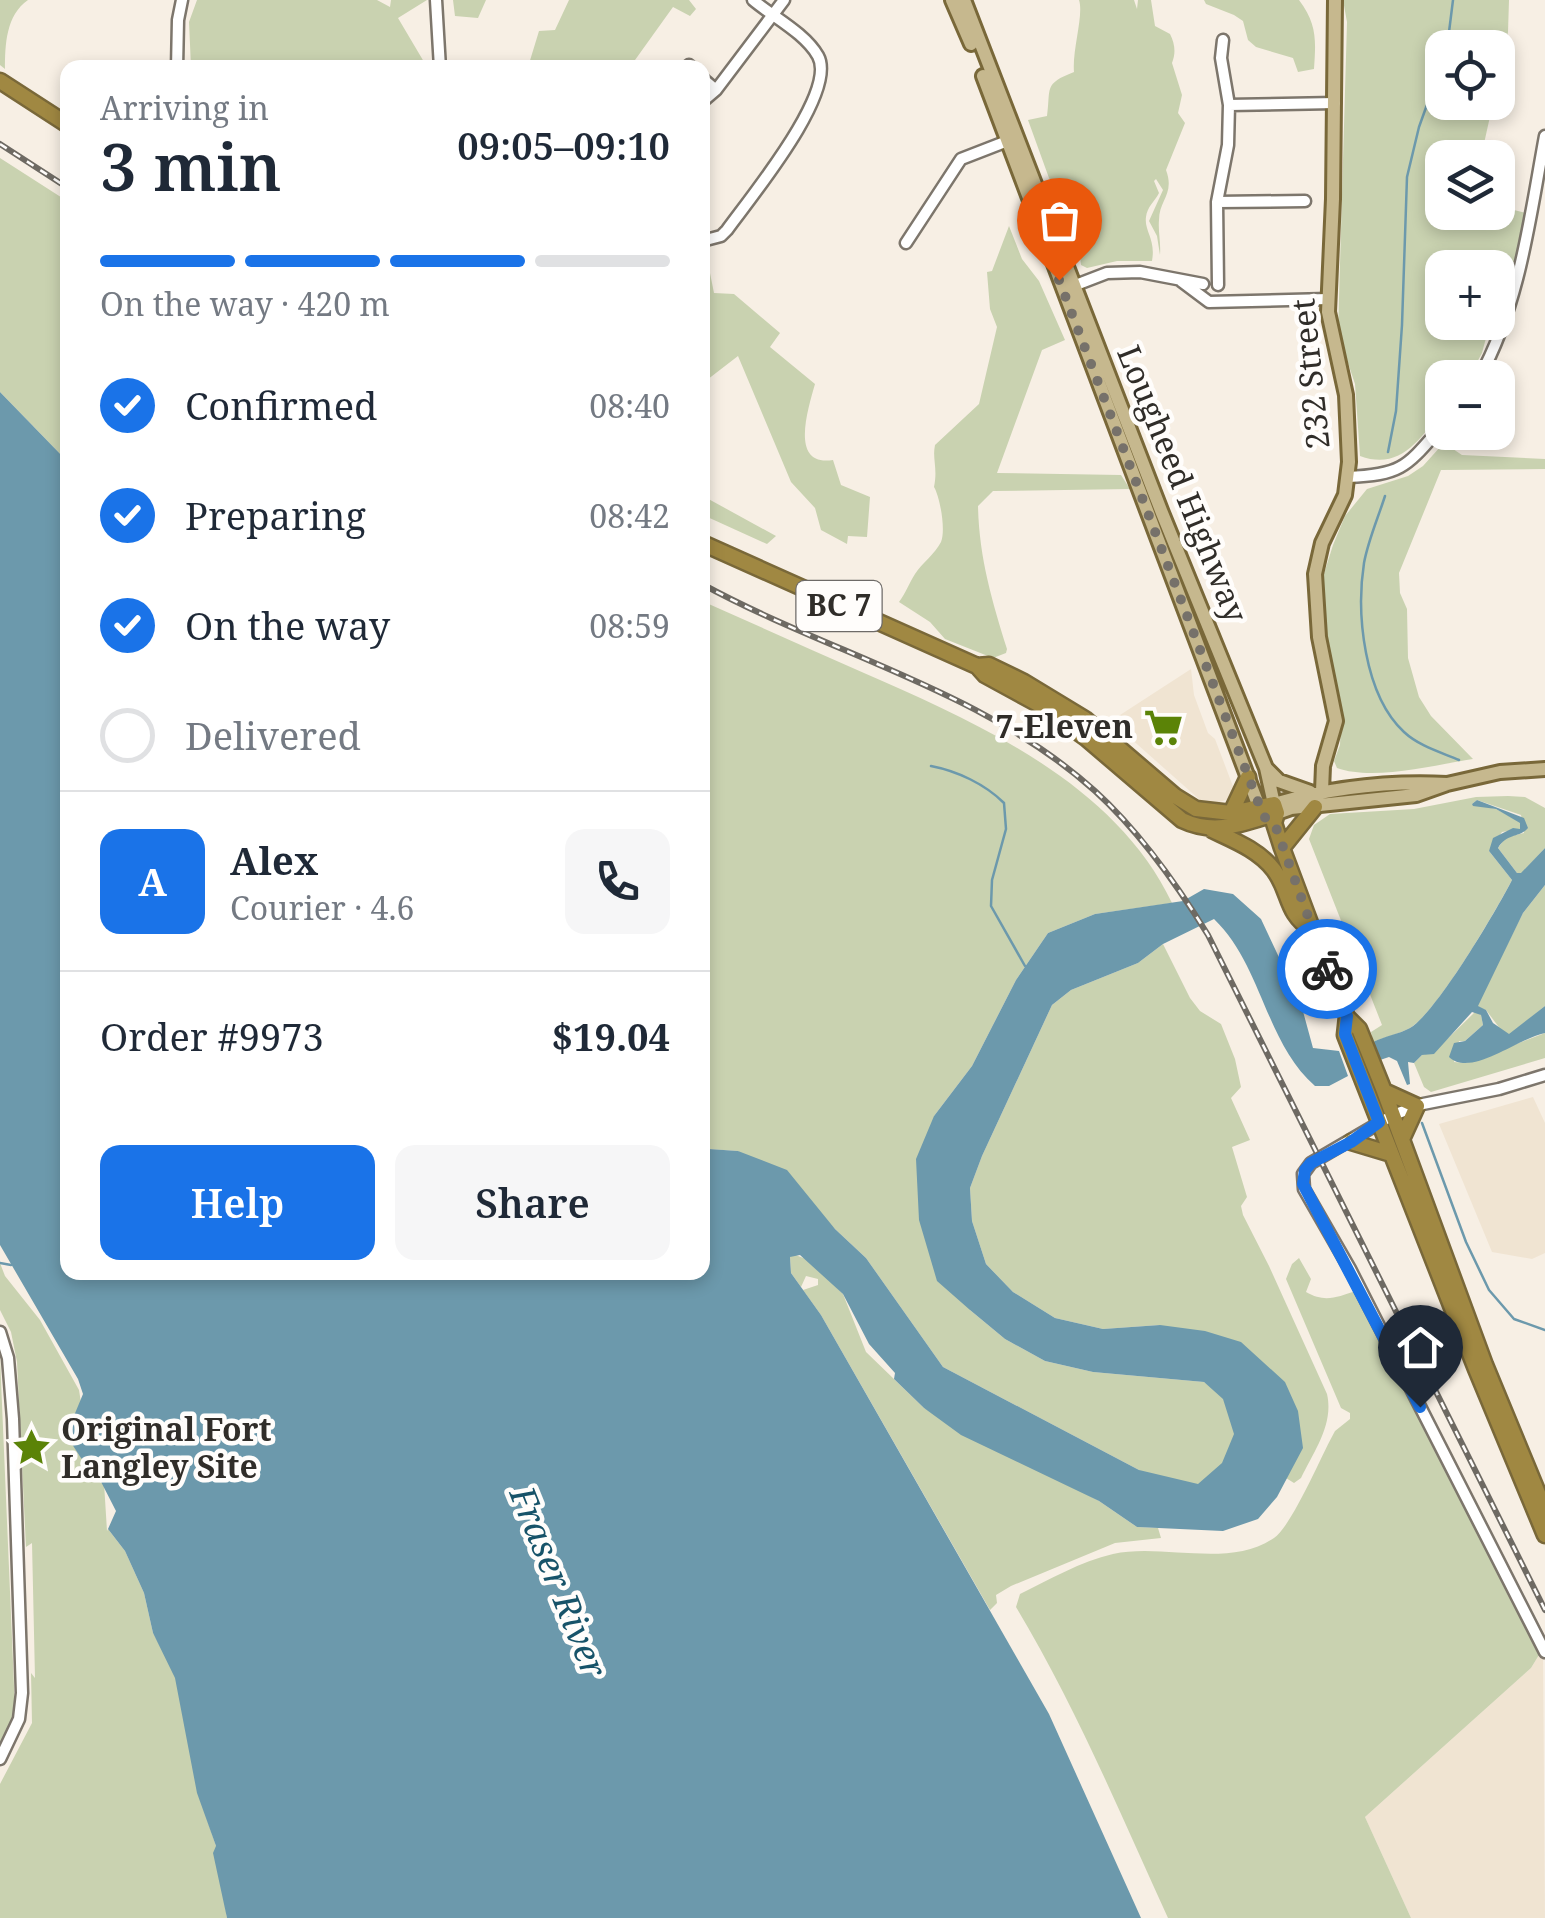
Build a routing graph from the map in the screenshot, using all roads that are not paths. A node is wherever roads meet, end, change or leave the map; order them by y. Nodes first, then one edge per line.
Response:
1 (182, 0) edge
2 (436, 0) edge
3 (754, 0) edge
4 (784, 0) edge
5 (952, 0) edge
6 (964, 0) edge
7 (1335, 0) edge
8 (772, 16) junction
9 (1223, 40) dead end
10 (178, 60) edge
11 (440, 60) edge
12 (0, 82) edge
13 (710, 85) edge
14 (716, 90) junction
15 (710, 95) edge
16 (1335, 104) junction
17 (1229, 105) junction
18 (60, 120) edge
19 (1545, 136) edge
20 (1011, 140) junction
21 (1217, 202) junction
22 (1305, 202) dead end
23 (710, 239) edge
24 (906, 243) dead end
25 (1210, 286) junction
26 (1068, 288) junction
27 (1236, 299) junction
28 (1328, 299) junction
29 (1215, 300) junction
30 (1489, 360) edge
31 (1425, 446) edge
32 (1348, 476) junction
33 (710, 547) edge
34 (977, 666) junction
35 (1241, 756) junction
36 (1266, 768) junction
37 (1545, 769) edge
38 (1248, 777) junction
39 (1316, 797) junction
40 (1271, 812) junction
41 (1231, 813) junction
42 (1209, 829) junction
43 (1282, 848) junction
44 (1313, 930) junction
45 (1545, 1075) edge
46 (1370, 1078) junction
47 (1384, 1091) junction
48 (1418, 1106) junction
49 (1386, 1118) junction
50 (1402, 1140) junction
51 (1351, 1142) junction
52 (1391, 1154) junction
53 (0, 1332) edge
54 (1545, 1510) edge
55 (1545, 1534) edge
56 (1545, 1652) edge
57 (0, 1759) edge

1 - 10 street
2 - 11 street
3 - 8 street
4 - 8 street
5 - 20 main road, Lougheed Highway
6 - 20 main road, Lougheed Highway
7 - 16 main road, 232 Street
8 - 14 street
8 - 23 street
9 - 17 street
12 - 18 highway
13 - 14 street
14 - 15 street
16 - 17 street
16 - 28 main road, 232 Street
17 - 21 street
19 - 30 street
20 - 24 street
20 - 26 main road, Lougheed Highway
21 - 22 street
21 - 25 street
25 - 26 street
25 - 27 street
25 - 29 street
25 - 29 street
26 - 35 main road, Lougheed Highway
26 - 36 main road, Lougheed Highway
27 - 28 street
27 - 29 street
28 - 32 main road, 232 Street
31 - 32 street
32 - 39 main road, 232 Street
33 - 34 highway, BC 7
34 - 41 highway, BC 7
34 - 42 highway, BC 7
35 - 38 main road, Lougheed Highway
35 - 40 main road
36 - 39 main road
36 - 40 main road, Lougheed Highway
37 - 39 main road
38 - 40 main road, Lougheed Highway
38 - 41 highway
39 - 40 main road
39 - 43 highway
40 - 41 highway, BC 7
40 - 42 highway
40 - 43 highway, Lougheed Highway / BC 7
42 - 44 highway, BC 7
43 - 44 highway, Lougheed Highway / BC 7
44 - 46 highway, Lougheed Highway / BC 7
45 - 48 street
46 - 47 highway, Lougheed Highway / BC 7
46 - 49 highway, Lougheed Highway / BC 7
47 - 48 highway
47 - 49 highway, Lougheed Highway / BC 7
48 - 49 street
48 - 50 highway
49 - 50 highway, Lougheed Highway / BC 7
49 - 51 street
49 - 52 highway, Lougheed Highway / BC 7
50 - 54 highway, Lougheed Highway / BC 7
51 - 52 highway
51 - 56 street
52 - 55 highway, Lougheed Highway / BC 7
53 - 57 street

